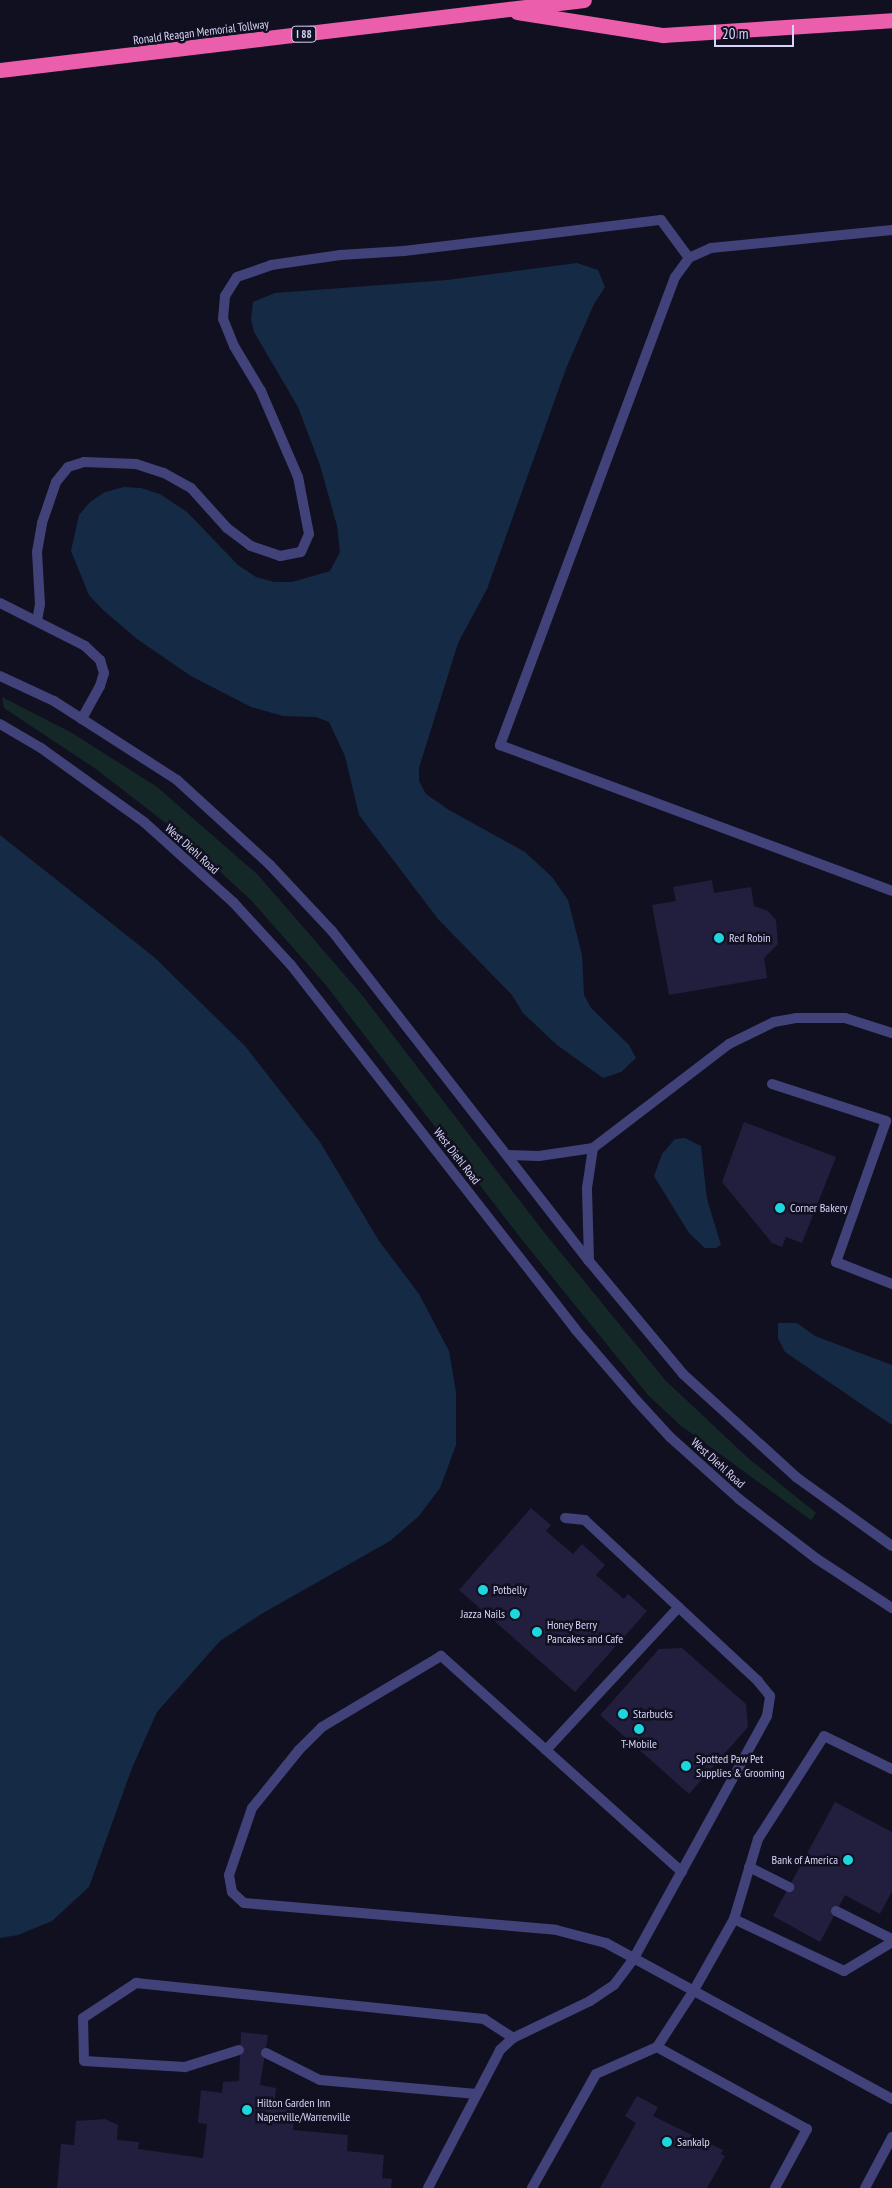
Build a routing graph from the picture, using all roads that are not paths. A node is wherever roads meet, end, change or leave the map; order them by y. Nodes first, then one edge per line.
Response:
1 (584, 0) edge
2 (496, 9) junction
3 (892, 20) edge
4 (0, 70) edge
5 (892, 230) edge
6 (689, 258) junction
7 (0, 604) edge
8 (37, 621) junction
9 (0, 676) edge
10 (82, 719) junction
11 (0, 724) edge
12 (892, 891) edge
13 (892, 1033) edge
14 (772, 1084) dead end
15 (889, 1122) edge
16 (593, 1148) junction
17 (507, 1155) junction
18 (589, 1261) junction
19 (892, 1284) edge
20 (565, 1518) dead end
21 (892, 1546) edge
22 (679, 1607) junction
23 (892, 1608) edge
24 (546, 1750) junction
25 (892, 1769) edge
26 (749, 1867) junction
27 (682, 1872) junction
28 (789, 1887) dead end
29 (836, 1911) dead end
30 (734, 1919) junction
31 (892, 1941) edge
32 (634, 1958) junction
33 (694, 1990) junction
34 (513, 2038) junction
35 (657, 2047) junction
36 (239, 2050) dead end
37 (266, 2052) dead end
38 (476, 2094) junction
39 (892, 2099) edge
40 (892, 2137) edge
41 (428, 2188) edge
42 (532, 2188) edge
43 (775, 2188) edge
44 (865, 2188) edge

1 - 2 highway, Ronald Reagan Memorial Tollway / I 88
2 - 3 highway
2 - 4 highway, Ronald Reagan Memorial Tollway / I 88
5 - 6 street
6 - 8 street
6 - 12 street
7 - 8 street
8 - 10 street
9 - 10 street
10 - 17 street
11 - 23 street, West Diehl Road
13 - 16 street
14 - 15 street
15 - 19 street
16 - 17 street
16 - 18 street
17 - 18 street
18 - 21 street
20 - 22 street
22 - 24 street
22 - 27 street
24 - 27 street
24 - 32 street
25 - 26 street
26 - 28 street
26 - 30 street
27 - 32 street
29 - 31 street
30 - 31 street
30 - 33 street
32 - 33 street
32 - 34 street
33 - 35 street
33 - 39 street
34 - 36 street
34 - 38 street
35 - 42 street
35 - 43 street
37 - 38 street
38 - 41 street
40 - 44 street

